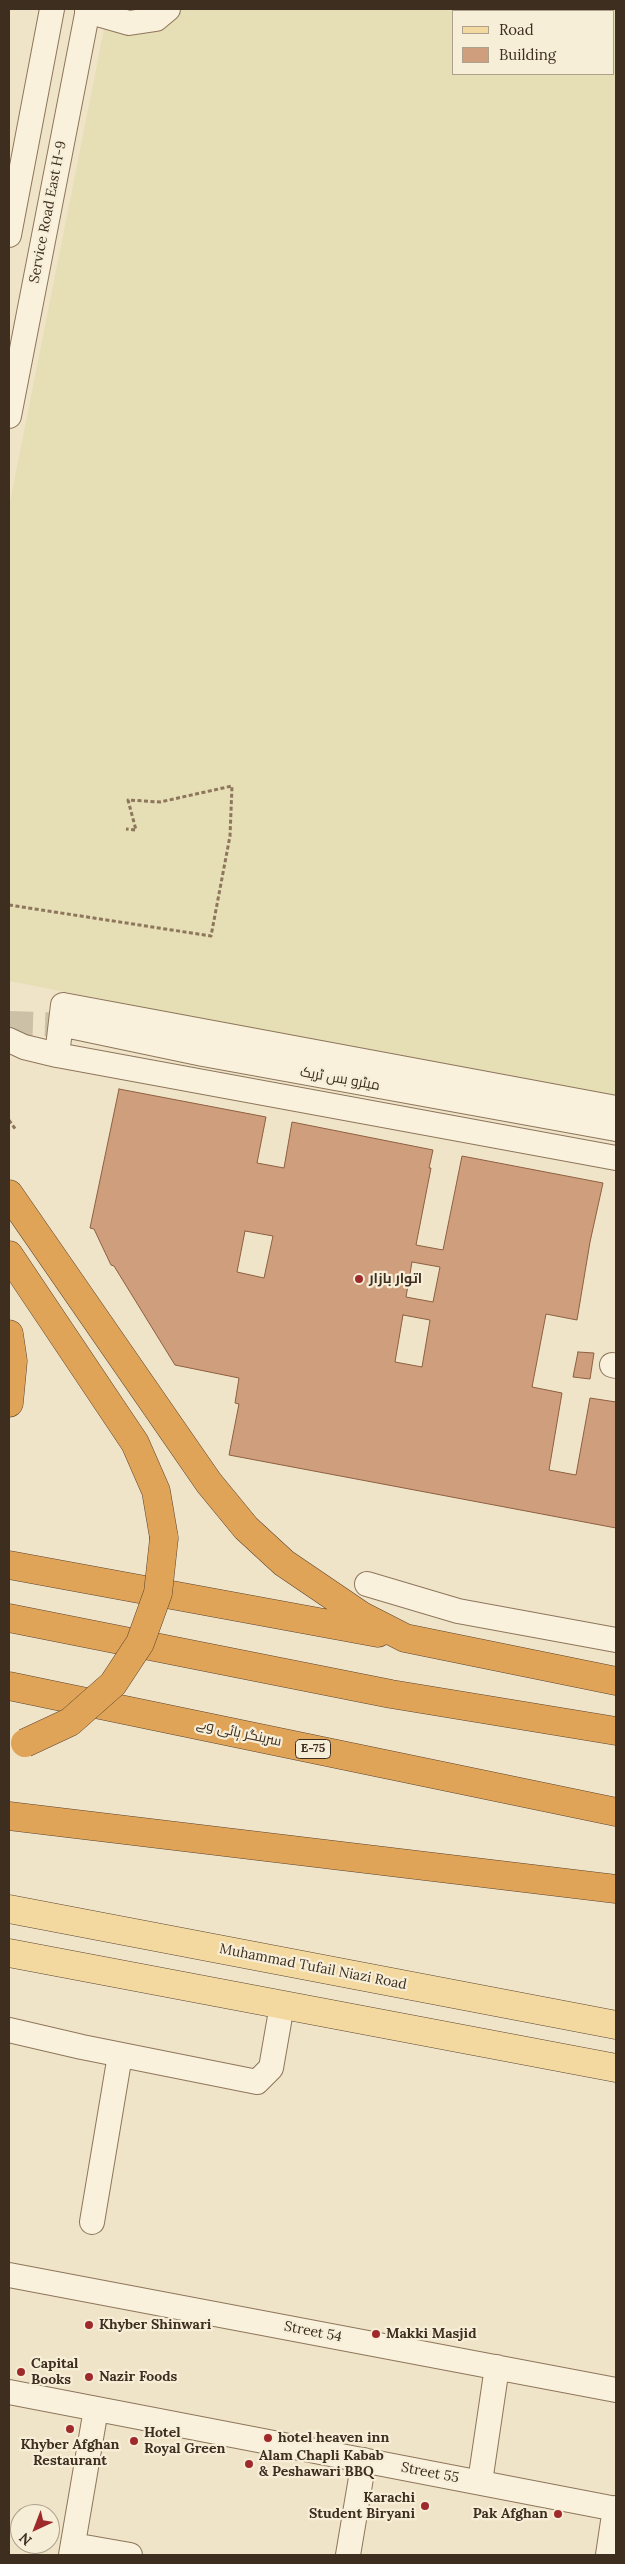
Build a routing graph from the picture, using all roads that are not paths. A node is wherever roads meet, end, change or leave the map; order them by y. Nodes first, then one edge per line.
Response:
1 (52, 9) edge
2 (168, 9) edge
3 (87, 10) edge
4 (9, 235) edge
5 (9, 416) edge
6 (66, 1025) tunnel mouth
7 (9, 1040) edge
8 (57, 1056) junction
9 (616, 1108) edge
10 (616, 1129) edge
11 (616, 1158) edge
12 (9, 1194) edge
13 (9, 1255) edge
14 (9, 1334) edge
15 (9, 1403) edge
16 (9, 1565) edge
17 (367, 1584) dead end
18 (9, 1618) edge
19 (405, 1638) junction
20 (616, 1640) edge
21 (616, 1680) edge
22 (9, 1686) edge
23 (22, 1691) edge
24 (616, 1731) edge
25 (17, 1744) edge
26 (616, 1812) edge
27 (9, 1816) edge
28 (616, 1889) edge
29 (9, 1910) edge
30 (9, 1953) edge
31 (282, 2005) junction
32 (616, 2025) edge
33 (9, 2030) edge
34 (120, 2055) junction
35 (616, 2068) edge
36 (92, 2222) dead end
37 (9, 2275) edge
38 (497, 2367) junction
39 (616, 2390) edge
40 (9, 2392) edge
41 (96, 2409) junction
42 (364, 2460) junction
43 (480, 2482) junction
44 (615, 2509) edge
45 (72, 2550) edge
46 (130, 2555) edge
47 (348, 2555) edge
48 (608, 2555) edge

1 - 4 street
2 - 3 street
3 - 5 street, Service Road East H-9
6 - 10 street, میٹرو بس ٹریک
7 - 8 street
8 - 9 street
8 - 11 street
12 - 19 highway
13 - 25 highway, bridge
14 - 15 highway
16 - 19 highway
17 - 20 street
18 - 24 highway
19 - 21 highway
22 - 23 highway, سرینگر ہائی وے / E-75
23 - 26 highway, سرینگر ہائی وے / E-75
27 - 28 highway
29 - 32 main road, Muhammad Tufail Niazi Road
30 - 31 main road
31 - 34 street
31 - 35 main road
33 - 34 street
34 - 36 street
37 - 38 street, Street 54
38 - 39 street, Street 54
38 - 43 street
40 - 41 street, Street 55
41 - 42 street, Street 55
41 - 45 street
42 - 43 street, Street 55
42 - 47 street
43 - 44 street, Street 55
44 - 48 street
45 - 46 street

